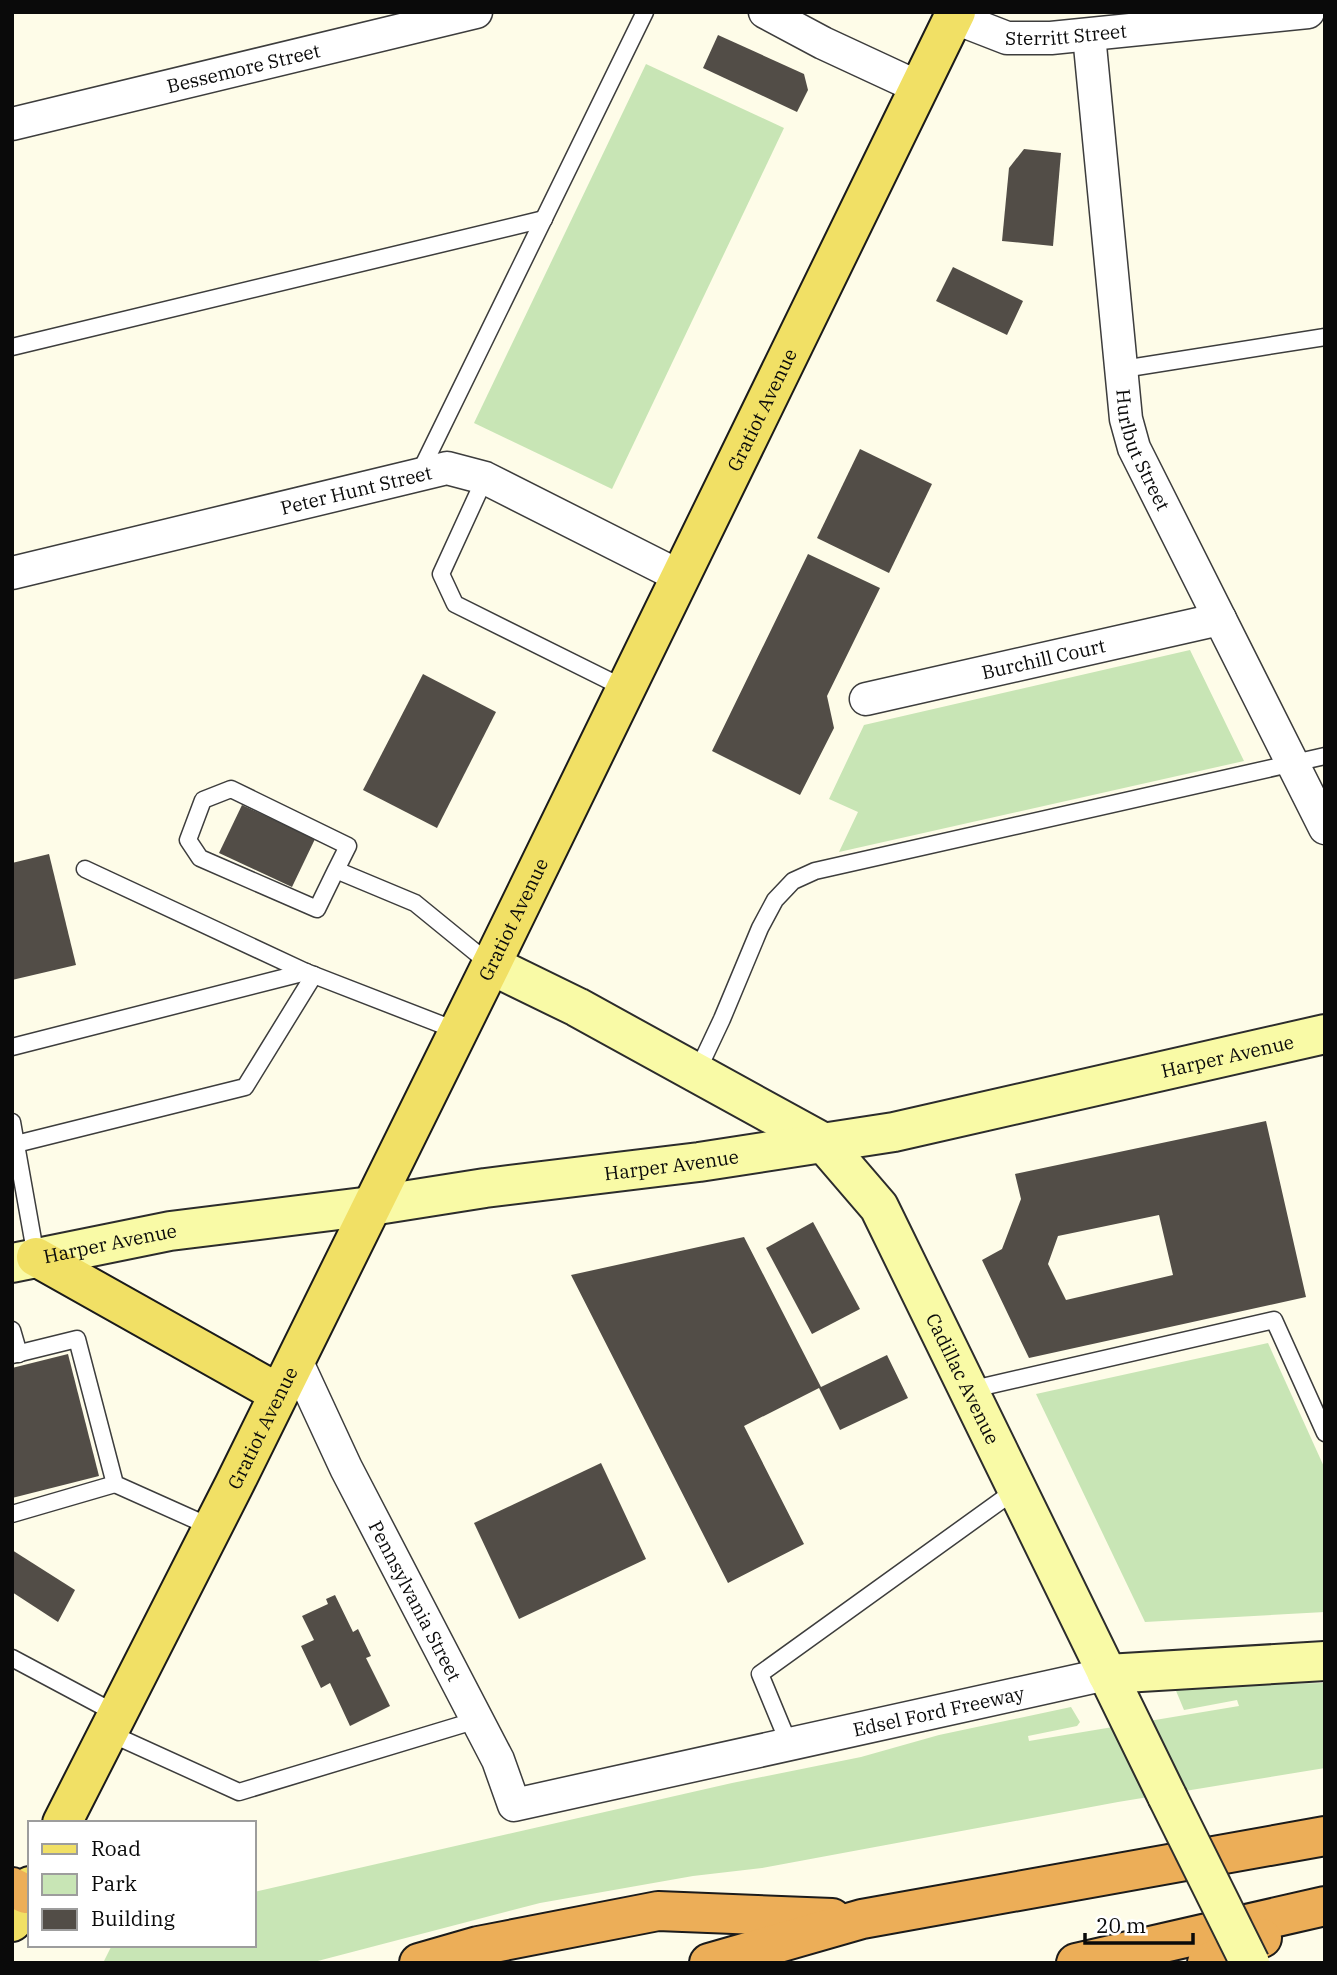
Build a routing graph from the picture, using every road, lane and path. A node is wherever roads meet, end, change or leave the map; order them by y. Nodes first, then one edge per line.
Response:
1 (476, 12) edge
2 (645, 12) edge
3 (765, 12) edge
4 (1308, 12) edge
5 (954, 15) edge
6 (1194, 18) edge
7 (1089, 35) junction
8 (920, 88) junction
9 (12, 124) edge
10 (544, 219) junction
11 (1325, 337) edge
12 (12, 347) edge
13 (1123, 369) junction
14 (419, 474) junction
15 (485, 478) junction
16 (12, 573) edge
17 (681, 577) junction
18 (1220, 619) junction
19 (625, 690) junction
20 (866, 699) dead end
21 (1325, 756) edge
22 (1293, 764) junction
23 (1325, 828) edge
24 (85, 869) dead end
25 (336, 870) junction
26 (491, 965) junction
27 (310, 973) junction
28 (458, 1031) junction
29 (1325, 1034) edge
30 (12, 1047) edge
31 (697, 1072) junction
32 (12, 1122) edge
33 (824, 1143) junction
34 (15, 1144) edge
35 (371, 1206) junction
36 (24, 1260) edge
37 (12, 1330) edge
38 (16, 1354) edge
39 (295, 1358) junction
40 (969, 1390) junction
41 (278, 1393) junction
42 (1325, 1433) edge
43 (116, 1484) junction
44 (1017, 1489) junction
45 (12, 1514) edge
46 (211, 1527) junction
47 (12, 1658) edge
48 (1325, 1661) edge
49 (1107, 1674) junction
50 (477, 1720) junction
51 (112, 1723) junction
52 (789, 1744) junction
53 (557, 1796) joint
54 (63, 1821) edge
55 (1325, 1836) edge
56 (1325, 1909) edge
57 (862, 1919) junction
58 (419, 1963) edge
59 (709, 1963) edge
60 (1076, 1963) edge
61 (1207, 1963) edge
62 (1251, 1963) edge

1 - 9 street, Bessemore Street
2 - 10 lane
3 - 8 street
4 - 6 street, Sterritt Street
5 - 7 street, Sterritt Street
5 - 8 main road, Gratiot Avenue
6 - 7 street, Sterritt Street
7 - 13 street, Hurlbut Street
8 - 17 main road, Gratiot Avenue
10 - 12 lane
10 - 14 lane
11 - 13 lane
13 - 18 street, Hurlbut Street
14 - 15 street, Peter Hunt Street
14 - 16 street, Peter Hunt Street
15 - 17 street, Peter Hunt Street
15 - 19 lane
17 - 19 main road, Gratiot Avenue
18 - 20 street, Burchill Court
18 - 22 street, Hurlbut Street
19 - 26 main road, Gratiot Avenue
21 - 22 lane
22 - 23 street, Hurlbut Street
22 - 31 lane
24 - 27 lane
25 - 25 lane
25 - 26 lane
26 - 28 main road, Gratiot Avenue
26 - 31 main road, Cadillac Avenue
27 - 28 lane
27 - 30 lane
27 - 34 lane
28 - 35 main road, Gratiot Avenue
29 - 33 main road, Harper Avenue
31 - 33 main road, Cadillac Avenue
32 - 34 lane
33 - 35 main road, Harper Avenue
33 - 40 main road, Cadillac Avenue
34 - 36 lane
35 - 36 main road, Harper Avenue
35 - 39 main road, Gratiot Avenue
36 - 41 main road
37 - 38 lane
38 - 43 lane
39 - 41 main road, Gratiot Avenue
39 - 50 street, Pennsylvania Street
40 - 42 lane
40 - 44 main road, Cadillac Avenue
41 - 46 main road, Gratiot Avenue
43 - 45 lane
43 - 46 lane
44 - 49 main road, Cadillac Avenue
44 - 52 lane
46 - 51 main road, Gratiot Avenue
47 - 51 lane
48 - 49 main road, Edsel Ford Freeway
49 - 52 street, Edsel Ford Freeway
49 - 62 main road, Cadillac Avenue, bridge
50 - 51 lane
50 - 53 street, Pennsylvania Street
51 - 54 main road, Gratiot Avenue
52 - 53 street, Edsel Ford Freeway
55 - 57 highway
56 - 60 highway
56 - 61 highway
57 - 58 highway
57 - 59 highway

